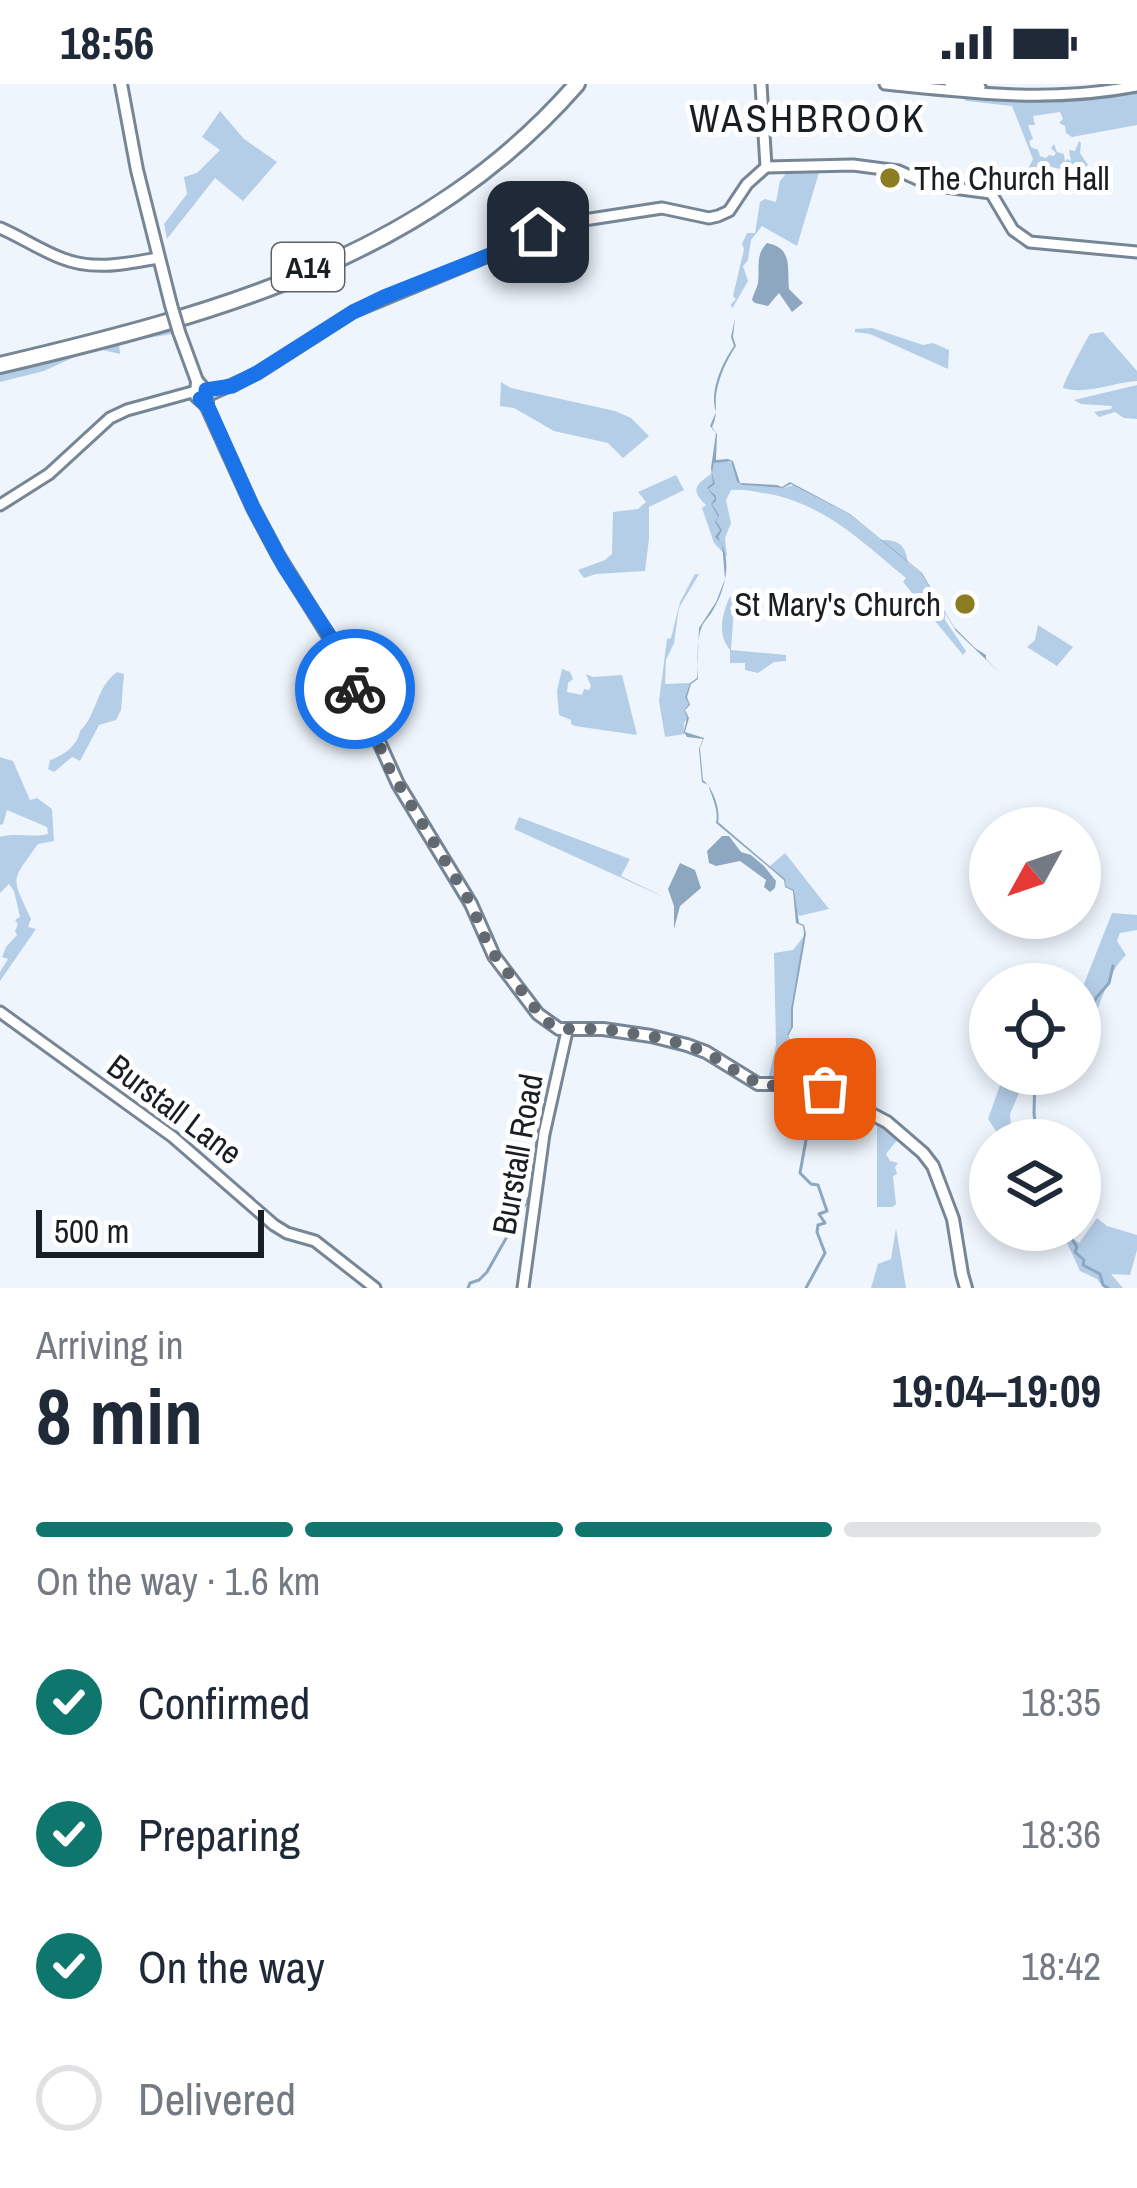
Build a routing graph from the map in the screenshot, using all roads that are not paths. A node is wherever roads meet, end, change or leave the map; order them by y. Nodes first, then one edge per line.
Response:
1 (122, 84) edge
2 (573, 84) edge
3 (761, 84) edge
4 (885, 84) edge
5 (950, 84) edge
6 (1113, 84) edge
7 (1137, 86) edge
8 (766, 167) junction
9 (0, 228) edge
10 (1137, 253) edge
11 (158, 258) junction
12 (0, 362) edge
13 (202, 394) junction
14 (0, 506) edge
15 (0, 1012) edge
16 (567, 1030) junction
17 (375, 1288) edge
18 (524, 1288) edge
19 (966, 1288) edge

1 - 11 main road
2 - 12 highway, A14
3 - 8 street
4 - 7 street
5 - 6 street
8 - 10 street
8 - 13 street
9 - 11 street
11 - 13 main road, bridge
13 - 14 street
13 - 16 main road
15 - 17 street, Burstall Lane
16 - 18 street, Burstall Road
16 - 19 main road

